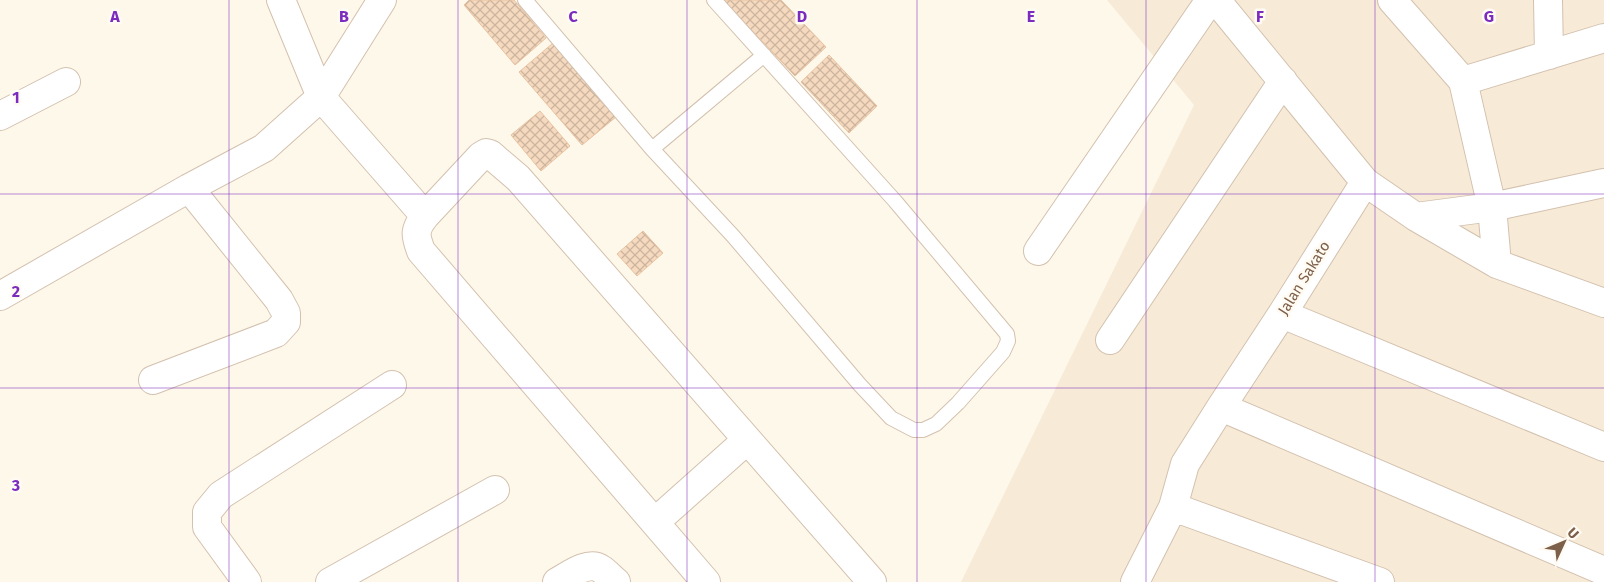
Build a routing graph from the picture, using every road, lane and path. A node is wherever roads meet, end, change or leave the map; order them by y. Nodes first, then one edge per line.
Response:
1 (281, 0) edge
2 (382, 0) edge
3 (525, 0) edge
4 (714, 0) edge
5 (1210, 0) edge
6 (1216, 0) edge
7 (1392, 0) edge
8 (1548, 0) edge
9 (1415, 13) edge
10 (1604, 38) edge
11 (764, 55) junction
12 (1549, 55) junction
13 (1283, 81) junction
14 (1463, 81) junction
15 (66, 82) dead end
16 (321, 96) junction
17 (0, 116) edge
18 (652, 149) junction
19 (1365, 182) junction
20 (1604, 183) edge
21 (189, 188) junction
22 (1492, 207) junction
23 (425, 216) junction
24 (1416, 217) junction
25 (1038, 251) dead end
26 (1497, 264) junction
27 (0, 296) edge
28 (1604, 303) edge
29 (1282, 314) junction
30 (1110, 340) dead end
31 (153, 380) dead end
32 (392, 385) dead end
33 (1221, 406) junction
34 (747, 440) junction
35 (1604, 447) edge
36 (495, 490) dead end
37 (1173, 507) junction
38 (655, 522) junction
39 (1604, 571) edge
40 (335, 581) edge
41 (247, 582) edge
42 (557, 582) edge
43 (616, 582) edge
44 (706, 582) edge
45 (872, 582) edge
46 (1135, 582) edge
47 (1380, 582) edge

1 - 16 street
2 - 16 street
3 - 18 lane
4 - 11 lane
5 - 25 street
6 - 13 street
7 - 9 street
8 - 12 street
9 - 14 street
10 - 12 street
11 - 18 lane
11 - 18 lane
12 - 14 street
13 - 19 street
13 - 30 street
14 - 22 street
15 - 17 street
16 - 21 street
16 - 23 street
19 - 24 street
19 - 29 street, Jalan Sakato
20 - 22 street
21 - 27 street
21 - 31 street
22 - 24 street
22 - 26 street
23 - 34 street
23 - 38 street
24 - 26 street
26 - 28 street
29 - 33 street, Jalan Sakato
29 - 35 street
32 - 41 street
33 - 37 street, Jalan Sakato
33 - 39 street
34 - 38 street
34 - 45 street
36 - 40 street
37 - 46 street, Jalan Sakato
37 - 47 street
38 - 44 street
42 - 43 street

